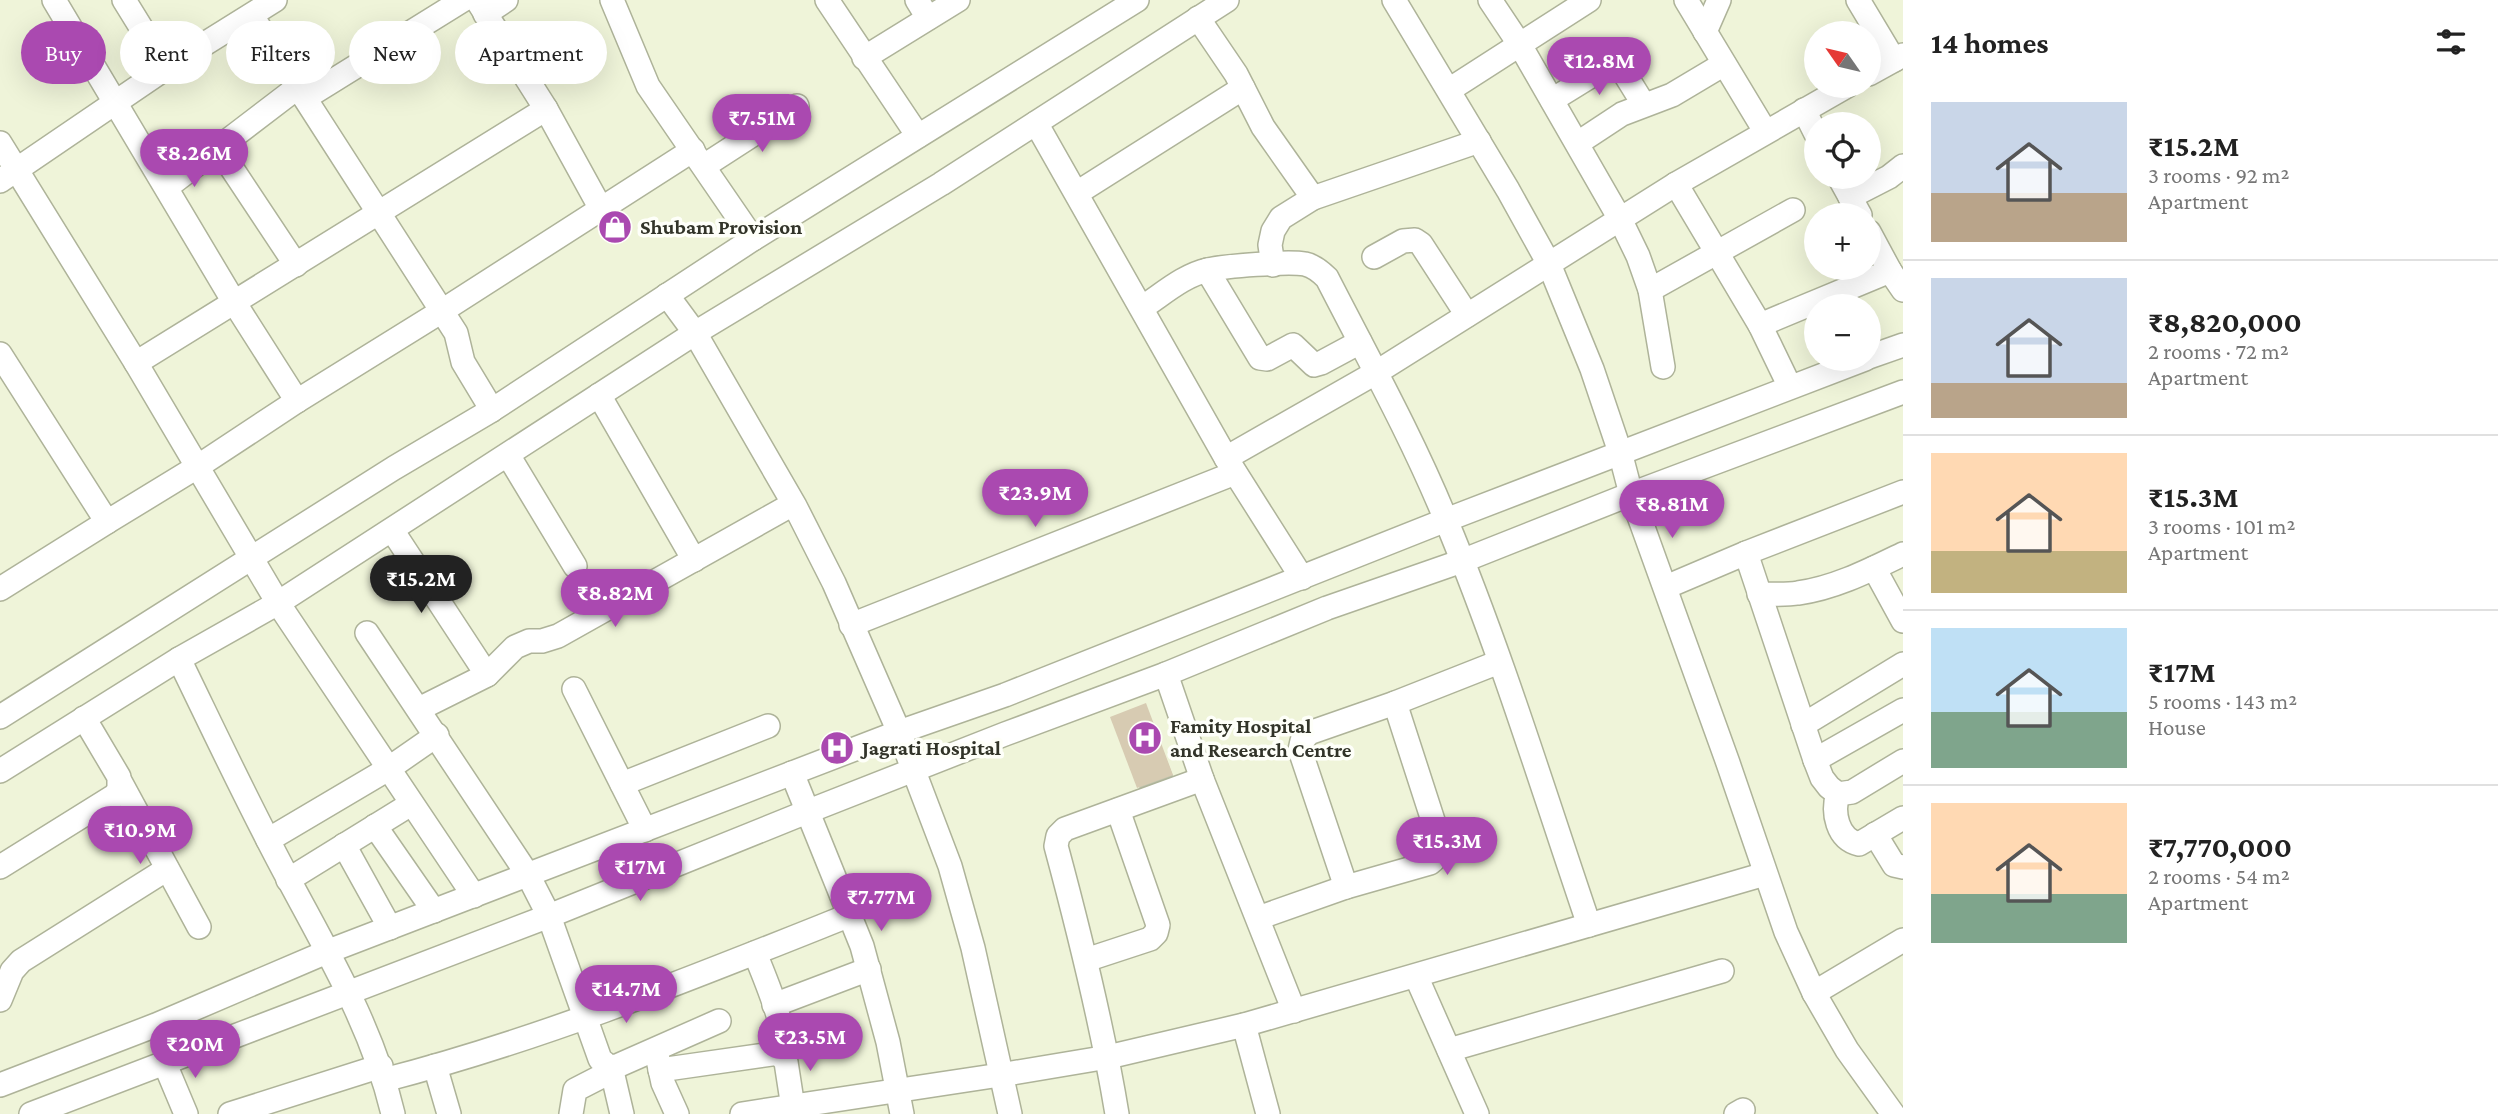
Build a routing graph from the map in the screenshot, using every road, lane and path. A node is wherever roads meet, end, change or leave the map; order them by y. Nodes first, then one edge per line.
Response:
1 (54, 0) edge
2 (124, 0) edge
3 (275, 0) edge
4 (463, 0) edge
5 (506, 0) edge
6 (612, 0) edge
7 (827, 0) edge
8 (958, 0) edge
9 (1137, 0) edge
10 (1227, 0) edge
11 (1394, 0) edge
12 (1589, 0) edge
13 (1686, 0) edge
14 (1719, 0) edge
15 (1858, 0) edge
16 (1491, 1) edge
17 (481, 7) edge
18 (1106, 8) edge
19 (923, 9) edge
20 (252, 16) junction
21 (1198, 18) junction
22 (137, 21) edge
23 (1705, 32) junction
24 (212, 40) edge
25 (1520, 45) junction
26 (1898, 57) edge
27 (864, 58) junction
28 (1724, 64) junction
29 (1881, 67) edge
30 (143, 84) edge
31 (1243, 89) junction
32 (1448, 90) junction
33 (301, 92) junction
34 (1826, 98) edge
35 (1552, 100) junction
36 (115, 103) junction
37 (1644, 105) junction
38 (797, 106) dead end
39 (546, 109) junction
40 (1804, 110) joint
41 (1036, 122) junction
42 (1765, 131) junction
43 (918, 136) junction
44 (1479, 141) junction
45 (0, 143) edge
46 (1577, 143) junction
47 (219, 149) junction
48 (698, 158) junction
49 (1903, 166) edge
50 (8, 176) edge
51 (1676, 184) junction
52 (167, 187) junction
53 (1077, 193) junction
54 (1850, 196) edge
55 (1312, 198) junction
56 (601, 209) junction
57 (379, 211) junction
58 (1793, 211) dead end
59 (1620, 219) junction
60 (753, 240) junction
61 (1718, 253) junction
62 (1881, 253) edge
63 (1374, 257) dead end
64 (1549, 264) junction
65 (296, 265) junction
66 (1273, 265) junction
67 (1207, 270) junction
68 (1896, 280) edge
69 (1650, 290) junction
70 (667, 296) junction
71 (234, 302) junction
72 (1143, 307) junction
73 (442, 311) junction
74 (1467, 315) junction
75 (1760, 325) junction
76 (695, 333) junction
77 (1360, 342) junction
78 (1903, 345) edge
79 (1881, 353) edge
80 (0, 354) edge
81 (136, 363) junction
82 (1664, 367) dead end
83 (1832, 371) edge
84 (1377, 372) junction
85 (1790, 387) junction
86 (1903, 392) edge
87 (599, 395) junction
88 (297, 401) junction
89 (492, 410) junction
90 (1620, 452) junction
91 (508, 455) junction
92 (1231, 465) junction
93 (197, 467) junction
94 (1903, 492) edge
95 (1631, 494) junction
96 (793, 504) junction
97 (1446, 520) junction
98 (107, 522) junction
99 (391, 530) junction
100 (1746, 553) junction
101 (1903, 554) edge
102 (253, 558) junction
103 (694, 560) junction
104 (1462, 561) junction
105 (575, 566) dead end
106 (1874, 568) junction
107 (1302, 578) junction
108 (1666, 587) junction
109 (0, 589) edge
110 (1759, 594) junction
111 (278, 603) junction
112 (1903, 621) edge
113 (851, 625) junction
114 (367, 633) dead end
115 (179, 659) junction
116 (1499, 662) junction
117 (1903, 664) edge
118 (1166, 674) junction
119 (487, 676) junction
120 (574, 689) dead end
121 (1395, 703) junction
122 (419, 709) junction
123 (1903, 710) edge
124 (0, 717) edge
125 (85, 719) junction
126 (1803, 725) junction
127 (768, 726) dead end
128 (899, 732) junction
129 (437, 735) junction
130 (1815, 760) junction
131 (1903, 761) edge
132 (388, 769) junction
133 (914, 770) junction
134 (0, 771) edge
135 (792, 773) junction
136 (1202, 779) junction
137 (121, 783) junction
138 (622, 784) junction
139 (1838, 794) junction
140 (411, 804) junction
141 (1118, 810) junction
142 (809, 811) junction
143 (1903, 818) edge
144 (375, 826) junction
145 (645, 830) junction
146 (1875, 834) junction
147 (268, 840) junction
148 (344, 845) junction
149 (0, 867) edge
150 (1903, 867) edge
151 (167, 869) junction
152 (1765, 874) junction
153 (528, 875) junction
154 (288, 880) junction
155 (1346, 887) junction
156 (474, 896) junction
157 (434, 911) junction
158 (850, 915) junction
159 (550, 916) junction
160 (1258, 918) junction
161 (1589, 925) junction
162 (198, 927) dead end
163 (390, 928) junction
164 (1903, 940) edge
165 (329, 951) junction
166 (755, 953) junction
167 (1086, 960) junction
168 (869, 969) junction
169 (1722, 971) dead end
170 (1416, 976) junction
171 (350, 993) junction
172 (1814, 993) junction
173 (0, 1000) edge
174 (774, 1005) junction
175 (1294, 1011) junction
176 (586, 1016) junction
177 (719, 1021) dead end
178 (1244, 1025) junction
179 (1449, 1050) junction
180 (779, 1053) junction
181 (1108, 1057) junction
182 (658, 1059) junction
183 (165, 1064) junction
184 (435, 1066) junction
185 (612, 1069) junction
186 (382, 1073) junction
187 (1000, 1075) junction
188 (0, 1085) edge
189 (897, 1089) junction
190 (793, 1110) edge
191 (389, 1113) edge
192 (31, 1114) edge
193 (186, 1114) edge
194 (230, 1114) edge
195 (449, 1114) edge
196 (571, 1114) edge
197 (622, 1114) edge
198 (677, 1114) edge
199 (742, 1114) edge
200 (902, 1114) edge
201 (1010, 1114) edge
202 (1117, 1114) edge
203 (1268, 1114) edge
204 (1477, 1114) edge
205 (1893, 1114) edge

1 - 36 street
2 - 22 street
3 - 20 street
4 - 33 street
5 - 17 street
6 - 48 street
7 - 27 street
8 - 19 street
9 - 18 street
10 - 21 street
11 - 32 street
12 - 25 street
13 - 23 street
14 - 23 street
15 - 26 street
16 - 25 street
17 - 39 street
18 - 43 street
19 - 27 street
20 - 24 street
20 - 33 street
21 - 31 street
21 - 41 street
23 - 28 street
25 - 32 street
25 - 35 street
26 - 29 street
27 - 43 street
28 - 37 street
28 - 42 street
30 - 36 street
31 - 53 street
31 - 55 street
32 - 44 street
33 - 47 street
33 - 57 street
34 - 40 street
35 - 37 street
35 - 46 street
36 - 50 street
36 - 52 street
37 - 46 street
38 - 48 street
39 - 56 street
39 - 57 street
40 - 42 street
41 - 53 street
41 - 76 street
42 - 51 street
43 - 60 street
44 - 55 street
44 - 64 street
45 - 50 street
46 - 59 street
47 - 52 street
47 - 65 street
48 - 56 street
48 - 60 street
49 - 54 street
50 - 81 street
51 - 59 street
51 - 61 street
52 - 71 street
53 - 72 street
55 - 66 street
56 - 73 street
57 - 65 street
57 - 73 street
58 - 61 street
59 - 64 street
59 - 69 street
60 - 70 street
61 - 69 street
61 - 75 street
62 - 68 street
63 - 74 street
64 - 74 street
64 - 90 street
65 - 71 street
66 - 67 street
66 - 77 street
67 - 72 street
67 - 77 street
68 - 75 street
69 - 82 street
70 - 76 street
70 - 89 street
71 - 81 street
71 - 88 street
72 - 92 street
73 - 88 street
73 - 89 street
74 - 84 street
75 - 85 street
76 - 87 street
76 - 96 street
77 - 84 street
78 - 79 street
80 - 98 street
81 - 93 street
83 - 85 street
84 - 92 street
84 - 97 street
85 - 90 street
86 - 95 street
87 - 91 street
87 - 103 street
88 - 93 street
89 - 102 street
90 - 95 street
90 - 97 street
91 - 99 street
91 - 105 street
92 - 107 street
92 - 113 street
93 - 98 street
93 - 102 street
94 - 100 street
95 - 104 street
95 - 108 street
96 - 103 street
96 - 113 street
97 - 104 street
97 - 107 street
98 - 109 street
99 - 111 street
99 - 119 street
100 - 108 street
100 - 110 street
101 - 106 street
102 - 111 street
102 - 124 street
103 - 119 street
104 - 116 street
104 - 118 street
106 - 110 street
106 - 112 street
107 - 128 street
108 - 152 street
110 - 126 street
111 - 115 street
111 - 132 street
113 - 128 street
114 - 122 street
115 - 125 street
115 - 147 street
116 - 121 street
116 - 161 street
117 - 126 street
118 - 133 street
118 - 136 street
119 - 122 street
120 - 138 street
121 - 155 street
121 - 155 street
122 - 129 street
123 - 130 street
125 - 134 street
125 - 137 street
126 - 130 street
127 - 138 street
128 - 133 street
128 - 135 street
129 - 132 street
129 - 153 street
130 - 139 street
131 - 139 street
132 - 140 street
132 - 147 street
133 - 142 street
133 - 187 street
135 - 142 street
135 - 145 street
136 - 141 street
136 - 160 street
137 - 149 street
137 - 151 street
138 - 145 street
139 - 146 street
140 - 144 street
140 - 156 street
141 - 167 street
141 - 167 street
142 - 158 street
142 - 159 street
143 - 146 street
144 - 148 street
144 - 157 street
145 - 153 street
146 - 150 street
147 - 154 street
148 - 154 street
148 - 163 street
151 - 162 street
151 - 173 street
152 - 161 street
152 - 172 street
153 - 156 street
153 - 159 street
154 - 165 street
155 - 160 street
156 - 157 street
157 - 163 street
158 - 166 street
158 - 168 street
159 - 171 street
159 - 176 street
160 - 175 street
161 - 170 street
163 - 165 street
164 - 172 street
165 - 171 street
165 - 188 street
166 - 174 street
166 - 176 street
167 - 181 street
168 - 174 street
168 - 189 street
169 - 179 street
170 - 175 street
170 - 179 street
171 - 183 street
171 - 186 street
172 - 205 street
174 - 180 street
175 - 178 street
176 - 184 street
176 - 185 street
177 - 182 street
178 - 181 street
178 - 203 street
179 - 204 street
180 - 182 street
180 - 190 street
181 - 187 street
181 - 202 street
182 - 185 street
182 - 198 street
183 - 192 street
183 - 193 street
184 - 186 street
184 - 195 street
185 - 196 street
185 - 197 street
186 - 191 street
186 - 194 street
187 - 189 street
187 - 201 street
189 - 190 street
189 - 200 street
190 - 199 street

